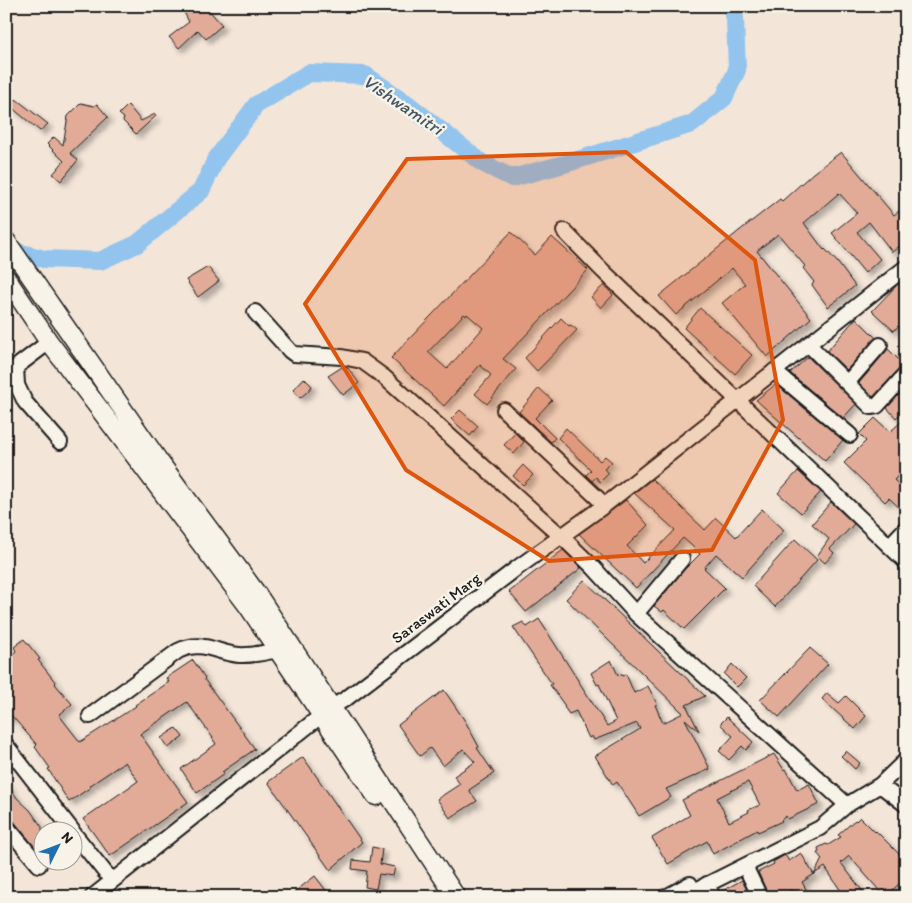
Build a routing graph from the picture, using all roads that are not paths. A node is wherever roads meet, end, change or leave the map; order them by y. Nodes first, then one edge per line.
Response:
1 (564, 231) dead end
2 (6, 241) edge
3 (906, 267) edge
4 (6, 278) edge
5 (255, 312) dead end
6 (49, 342) junction
7 (808, 344) junction
8 (880, 345) dead end
9 (774, 371) junction
10 (906, 374) edge
11 (847, 383) junction
12 (738, 399) junction
13 (504, 410) dead end
14 (850, 436) dead end
15 (60, 442) dead end
16 (605, 505) junction
17 (906, 528) edge
18 (562, 536) junction
19 (889, 546) junction
20 (682, 559) dead end
21 (906, 562) edge
22 (226, 564) junction
23 (253, 600) junction
24 (636, 614) junction
25 (278, 650) junction
26 (327, 711) junction
27 (90, 716) dead end
28 (6, 745) edge
29 (906, 760) edge
30 (880, 785) junction
31 (847, 805) junction
32 (906, 805) edge
33 (835, 815) junction
34 (64, 820) edge
35 (6, 826) edge
36 (82, 844) edge
37 (32, 857) edge
38 (745, 866) junction
39 (112, 881) junction
40 (710, 890) edge
41 (92, 897) edge
42 (444, 897) edge
43 (456, 897) edge
44 (666, 897) edge
45 (682, 897) edge
46 (760, 897) edge

1 - 12 street
2 - 22 main road
3 - 7 street, Saraswati Marg
4 - 6 main road
5 - 18 street
6 - 15 street
6 - 22 main road
7 - 9 street, Saraswati Marg
7 - 11 street
8 - 11 street
9 - 12 street, Saraswati Marg
9 - 14 street
10 - 11 street
12 - 16 street, Saraswati Marg
12 - 19 street
13 - 16 street
16 - 18 street, Saraswati Marg
17 - 19 street
18 - 24 street
18 - 26 street, Saraswati Marg
19 - 21 street
20 - 24 street
22 - 23 main road
23 - 25 main road
23 - 26 main road
24 - 31 street
25 - 26 main road
25 - 27 street
26 - 39 street, Saraswati Marg
26 - 42 main road
26 - 43 main road
28 - 34 street
29 - 30 street
30 - 31 street
30 - 32 street
31 - 33 street
33 - 38 street
33 - 44 street
35 - 37 street
36 - 39 street
38 - 40 street
38 - 46 street
39 - 41 street, Saraswati Marg
40 - 45 street

